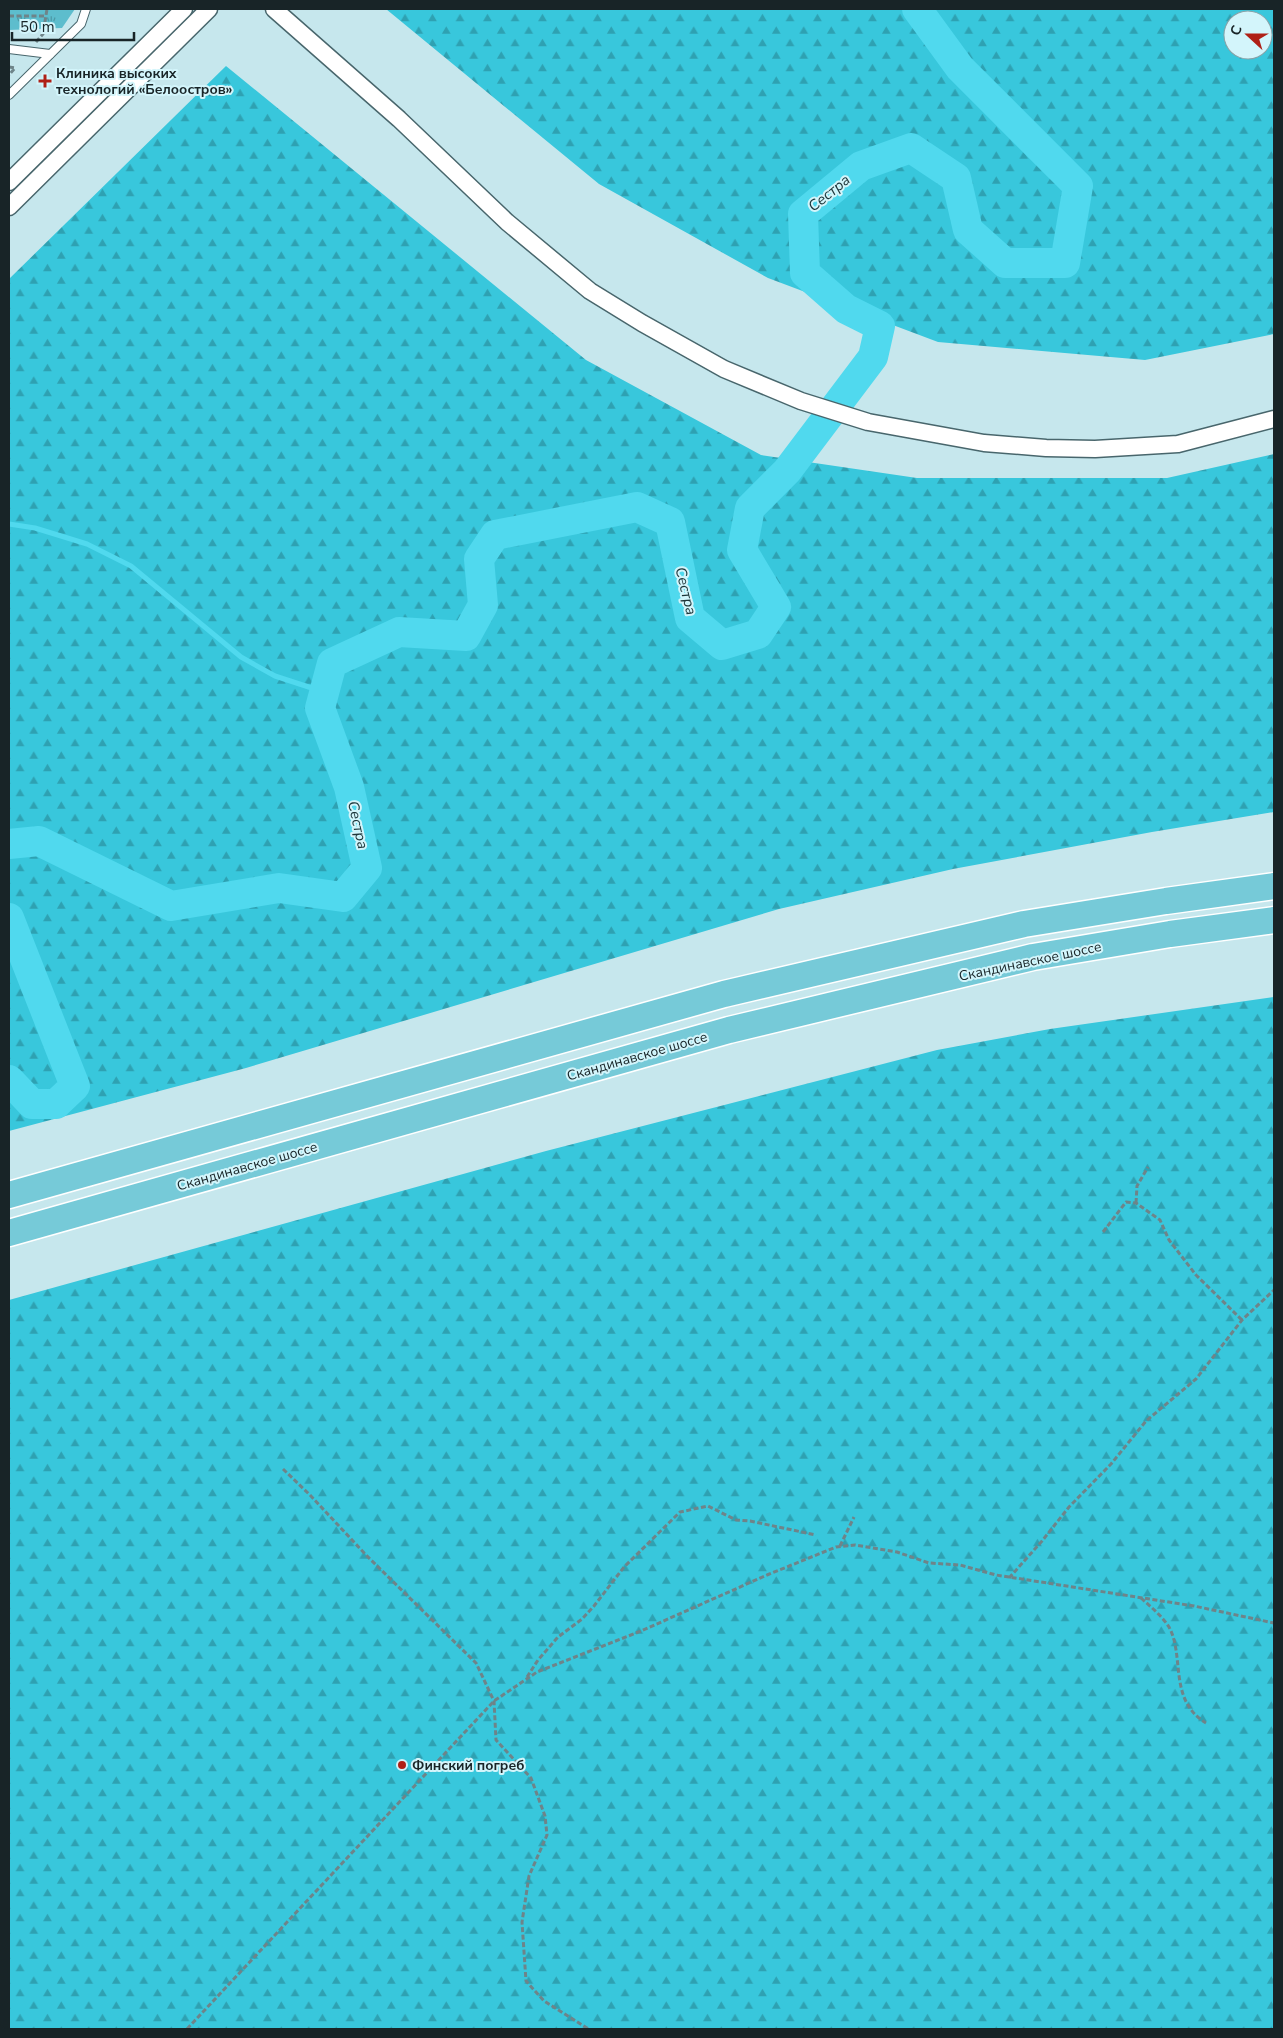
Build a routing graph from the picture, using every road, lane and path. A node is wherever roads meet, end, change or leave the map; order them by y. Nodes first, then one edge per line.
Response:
1 (86, 9) edge
2 (184, 9) edge
3 (209, 9) edge
4 (274, 9) edge
5 (9, 16) edge
6 (46, 16) dead end
7 (9, 49) edge
8 (50, 54) junction
9 (9, 67) edge
10 (9, 75) edge
11 (9, 95) edge
12 (9, 182) edge
13 (9, 207) edge
14 (1274, 419) edge
15 (1274, 886) edge
16 (1274, 920) edge
17 (1148, 1168) dead end
18 (9, 1195) edge
19 (1136, 1202) junction
20 (1103, 1232) dead end
21 (9, 1233) edge
22 (1274, 1290) edge
23 (1242, 1320) junction
24 (283, 1469) dead end
25 (854, 1517) dead end
26 (816, 1535) dead end
27 (840, 1547) junction
28 (1009, 1578) junction
29 (1141, 1598) junction
30 (1274, 1623) edge
31 (525, 1680) junction
32 (494, 1701) junction
33 (1206, 1723) dead end
34 (187, 2029) edge
35 (585, 2029) edge

1 - 8 lane
2 - 12 street
3 - 13 street
4 - 14 street
5 - 6 path
7 - 8 lane
8 - 11 lane
9 - 10 path
15 - 18 highway
16 - 21 highway, Скандинавское шоссе
17 - 19 path
19 - 20 path
19 - 23 path
22 - 23 path
23 - 28 path
24 - 32 path
25 - 27 path
26 - 31 path
27 - 28 path
27 - 31 path
28 - 29 path
29 - 30 path
29 - 33 path
31 - 32 path
32 - 34 path
32 - 35 path

